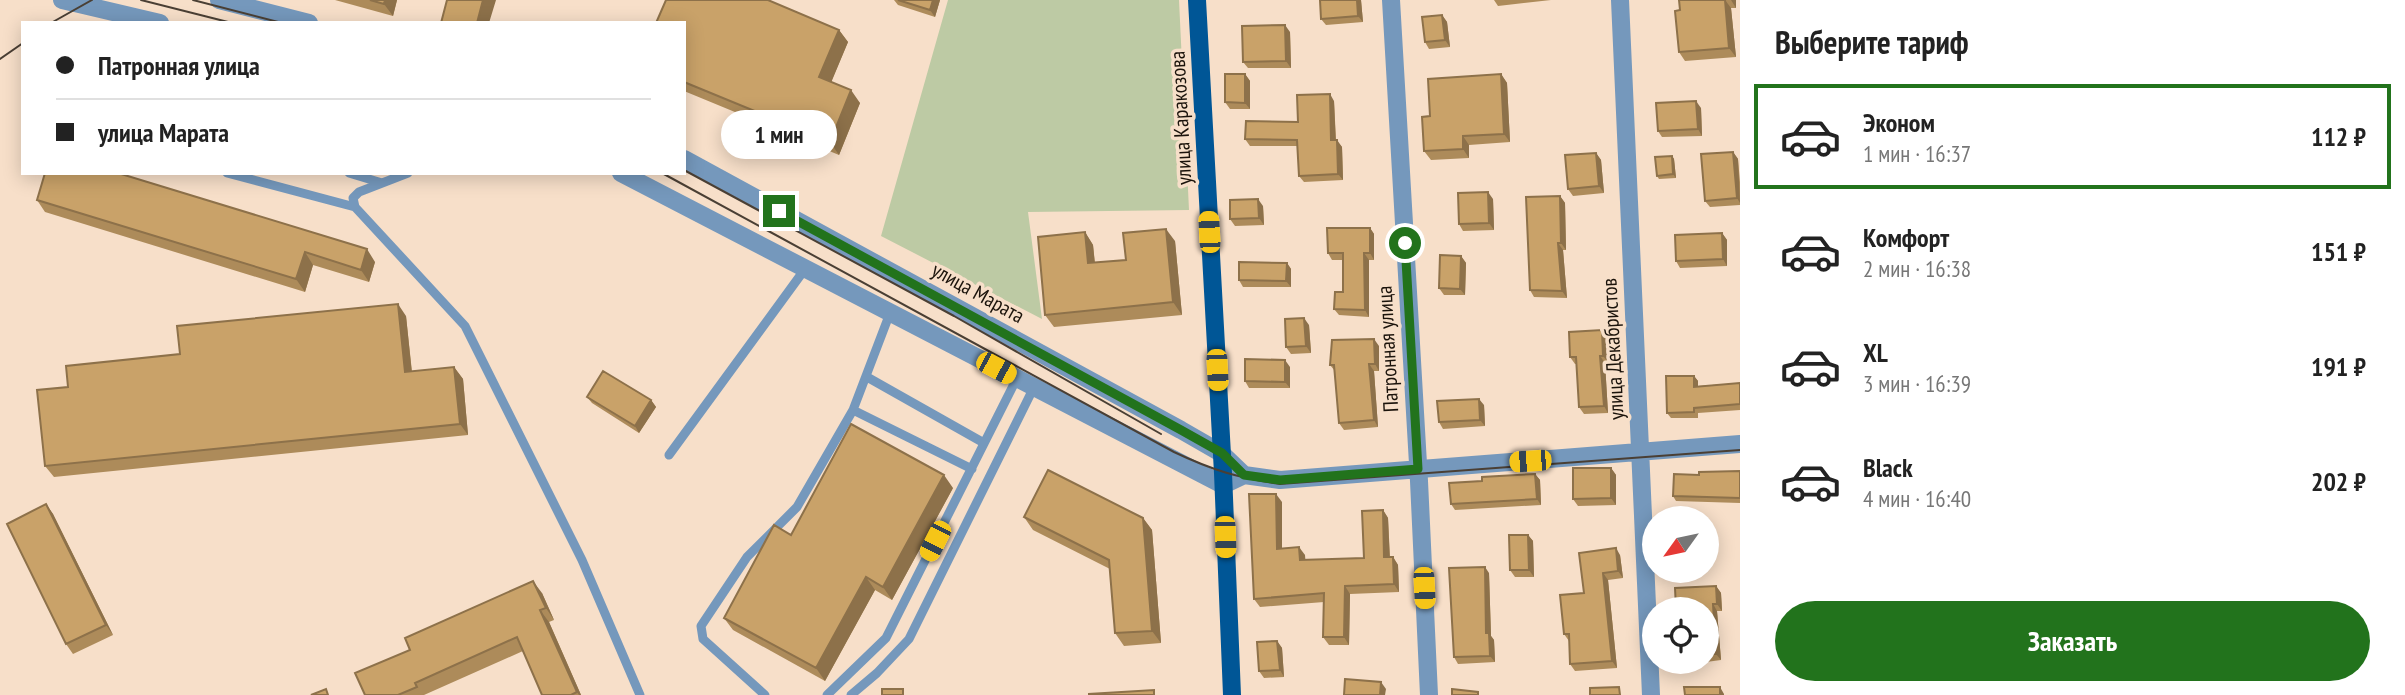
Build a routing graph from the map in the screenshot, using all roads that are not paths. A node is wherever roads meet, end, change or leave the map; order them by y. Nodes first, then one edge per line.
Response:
1 (62, 0) edge
2 (219, 0) edge
3 (1197, 0) edge
4 (1391, 0) edge
5 (1620, 0) edge
6 (151, 21) edge
7 (301, 21) edge
8 (686, 160) edge
9 (235, 175) edge
10 (356, 175) edge
11 (403, 175) edge
12 (625, 175) edge
13 (382, 183) junction
14 (355, 207) junction
15 (805, 269) junction
16 (890, 313) junction
17 (867, 377) junction
18 (1017, 379) junction
19 (1034, 387) junction
20 (853, 410) junction
21 (984, 443) junction
22 (1740, 444) edge
23 (1641, 452) junction
24 (1222, 453) junction
25 (669, 455) dead end
26 (971, 469) junction
27 (1418, 469) junction
28 (1244, 475) junction
29 (1223, 485) junction
30 (640, 695) edge
31 (765, 695) edge
32 (827, 695) edge
33 (851, 695) edge
34 (1232, 695) edge
35 (1429, 695) edge
36 (1651, 695) edge

1 - 6 street
2 - 7 street
3 - 24 main road, улица Каракозова
4 - 27 street, Патронная улица
5 - 23 street, улица Декабристов
8 - 24 street, улица Марата
9 - 14 lane
10 - 13 lane
11 - 13 lane
12 - 15 street
13 - 14 lane
14 - 30 lane
15 - 16 street
15 - 25 lane
16 - 17 lane
16 - 18 street
17 - 20 lane
17 - 21 lane
18 - 19 street
18 - 21 lane
19 - 29 street
19 - 33 lane
20 - 26 lane
20 - 31 lane
21 - 26 lane
22 - 23 street
23 - 27 street
23 - 36 street, улица Декабристов
24 - 28 street, улица Марата
24 - 29 main road, улица Каракозова
26 - 32 lane
27 - 28 street
27 - 35 street, Патронная улица
28 - 29 street
29 - 34 main road, улица Каракозова

